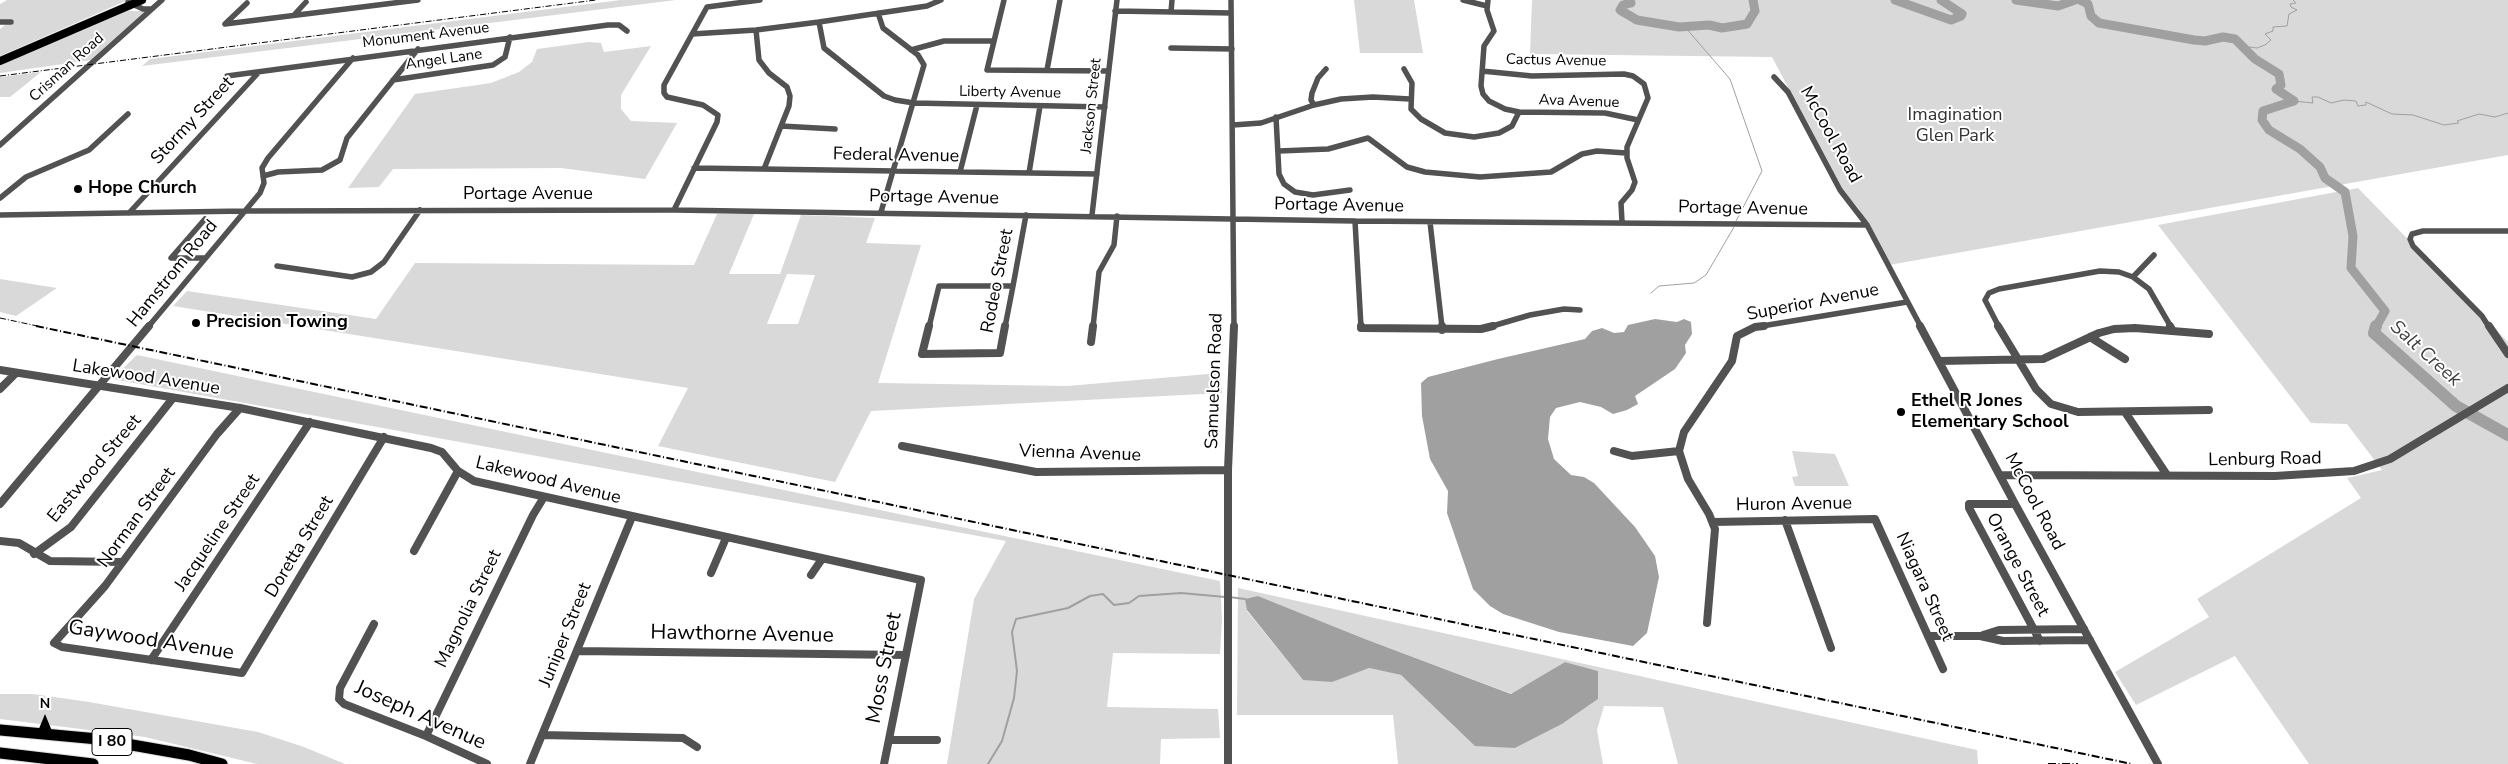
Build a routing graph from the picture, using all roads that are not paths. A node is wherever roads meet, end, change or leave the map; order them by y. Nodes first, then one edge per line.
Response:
1 (142, 0) edge
2 (162, 0) edge
3 (367, 0) edge
4 (418, 0) edge
5 (760, 0) edge
6 (941, 0) edge
7 (1004, 0) edge
8 (1060, 0) edge
9 (1117, 0) edge
10 (1172, 0) edge
11 (1231, 0) edge
12 (1463, 0) edge
13 (131, 2) edge
14 (306, 2) dead end
15 (1487, 3) edge
16 (246, 4) dead end
17 (361, 7) junction
18 (151, 9) junction
19 (1116, 11) junction
20 (1171, 12) junction
21 (878, 13) junction
22 (1231, 13) junction
23 (294, 15) junction
24 (100, 17) joint
25 (0, 22) edge
26 (10, 22) dead end
27 (819, 22) junction
28 (756, 30) junction
29 (627, 31) dead end
30 (692, 34) junction
31 (510, 37) junction
32 (994, 41) junction
33 (1171, 48) dead end
34 (418, 49) junction
35 (1232, 49) junction
36 (911, 50) junction
37 (354, 58) junction
38 (0, 61) edge
39 (1326, 69) dead end
40 (1404, 69) dead end
41 (1047, 70) junction
42 (1108, 71) junction
43 (1482, 71) junction
44 (258, 72) junction
45 (227, 76) dead end
46 (1774, 77) dead end
47 (394, 80) junction
48 (1410, 99) junction
49 (914, 103) junction
50 (977, 105) junction
51 (1314, 105) junction
52 (1040, 106) junction
53 (1105, 106) junction
54 (1519, 112) junction
55 (128, 114) dead end
56 (1276, 117) junction
57 (1638, 120) junction
58 (1233, 123) junction
59 (781, 126) junction
60 (835, 129) dead end
61 (0, 145) edge
62 (1279, 151) junction
63 (1626, 153) junction
64 (694, 168) junction
65 (764, 169) junction
66 (893, 171) junction
67 (960, 172) junction
68 (1029, 173) junction
69 (1097, 174) junction
70 (263, 176) junction
71 (1350, 190) dead end
72 (0, 198) edge
73 (420, 210) junction
74 (674, 210) junction
75 (244, 211) junction
76 (881, 212) junction
77 (129, 213) junction
78 (0, 215) edge
79 (1026, 215) junction
80 (1092, 215) junction
81 (1117, 216) junction
82 (205, 219) dead end
83 (1234, 219) junction
84 (1355, 221) junction
85 (1430, 222) junction
86 (1622, 222) junction
87 (1867, 225) junction
88 (2508, 231) edge
89 (2154, 256) dead end
90 (205, 258) junction
91 (277, 266) dead end
92 (2133, 277) junction
93 (1013, 286) junction
94 (1907, 302) junction
95 (1580, 310) dead end
96 (1442, 330) junction
97 (2173, 331) junction
98 (2209, 334) dead end
99 (2090, 336) junction
100 (1091, 342) dead end
101 (2508, 354) edge
102 (2125, 359) dead end
103 (2018, 360) junction
104 (1939, 361) junction
105 (0, 370) edge
106 (16, 373) junction
107 (100, 386) junction
108 (2508, 388) edge
109 (0, 389) edge
110 (173, 398) junction
111 (240, 408) junction
112 (2209, 410) dead end
113 (2125, 412) junction
114 (310, 422) junction
115 (384, 437) junction
116 (902, 446) dead end
117 (1679, 450) junction
118 (1614, 451) dead end
119 (1228, 470) junction
120 (458, 471) junction
121 (2000, 475) junction
122 (2167, 475) junction
123 (544, 497) junction
124 (0, 504) edge
125 (2015, 504) junction
126 (632, 517) junction
127 (1875, 519) joint
128 (1785, 520) junction
129 (1713, 522) junction
130 (726, 538) junction
131 (0, 541) edge
132 (414, 551) dead end
133 (34, 554) junction
134 (822, 559) junction
135 (122, 562) junction
136 (711, 573) dead end
137 (811, 575) dead end
138 (921, 580) joint
139 (1707, 623) dead end
140 (374, 624) dead end
141 (2034, 630) junction
142 (2084, 630) junction
143 (1928, 636) junction
144 (1980, 636) junction
145 (2090, 640) junction
146 (2040, 641) junction
147 (54, 643) joint
148 (1831, 648) dead end
149 (577, 650) junction
150 (906, 655) junction
151 (151, 660) junction
152 (1943, 669) dead end
153 (242, 673) joint
154 (0, 730) edge
155 (542, 735) junction
156 (426, 736) junction
157 (889, 740) junction
158 (937, 740) dead end
159 (698, 747) dead end
160 (0, 753) edge
161 (93, 764) edge
162 (222, 764) edge
163 (487, 764) edge
164 (530, 764) edge
165 (884, 764) edge
166 (1228, 764) edge
167 (2158, 764) edge

1 - 13 main road, Crisman Road
2 - 18 street, Crisman Road
3 - 17 street
4 - 17 street
5 - 30 street
6 - 21 street
7 - 32 street
8 - 41 street
9 - 19 street, Jackson Street
10 - 20 street
11 - 22 street, Samuelson Road
12 - 15 street
13 - 18 street
13 - 24 main road, Crisman Road
14 - 23 street
15 - 43 street, Ava Avenue
16 - 23 street
17 - 23 street
18 - 61 street, Crisman Road
19 - 20 street
19 - 42 street, Jackson Street
20 - 22 street
21 - 27 street
21 - 36 street
22 - 35 street, Samuelson Road
24 - 38 main road, Crisman Road
25 - 26 street
27 - 28 street
27 - 49 street, Liberty Avenue
28 - 30 street
28 - 59 street
29 - 31 street, Monument Avenue
30 - 64 street
31 - 34 street, Monument Avenue
31 - 47 street, Angel Lane
32 - 36 street
32 - 41 street
33 - 35 street
34 - 37 street, Monument Avenue
34 - 47 street
35 - 58 street, Samuelson Road
36 - 49 street
37 - 44 street, Monument Avenue
37 - 70 street, Hamstrom Road
39 - 51 street
40 - 48 street
41 - 42 street
42 - 53 street, Jackson Street
43 - 54 street, Ava Avenue
43 - 57 street, Cactus Avenue
44 - 45 street, Monument Avenue
44 - 77 street, Stormy Street
46 - 87 street, McCool Road
47 - 70 street
48 - 51 street
48 - 54 street
49 - 50 street, Liberty Avenue
49 - 66 street
50 - 52 street, Liberty Avenue
50 - 67 street
51 - 56 street
52 - 53 street, Liberty Avenue
52 - 68 street
53 - 69 street, Jackson Street
54 - 57 street, Ava Avenue
55 - 72 street
56 - 58 street
56 - 62 street
57 - 63 street
58 - 83 street, Samuelson Road
59 - 60 street
59 - 65 street
62 - 63 street
62 - 71 street
63 - 86 street
64 - 65 street, Federal Avenue
64 - 74 street
65 - 66 street, Federal Avenue
66 - 67 street, Federal Avenue
66 - 76 street
67 - 68 street, Federal Avenue
68 - 69 street, Federal Avenue
69 - 80 street, Jackson Street
70 - 75 street, Hamstrom Road
73 - 74 street, Portage Avenue
73 - 75 street, Portage Avenue
73 - 91 street
74 - 76 street, Portage Avenue
75 - 77 street, Portage Avenue
75 - 90 street, Hamstrom Road
76 - 79 street, Portage Avenue
77 - 78 street, Portage Avenue
79 - 80 street, Portage Avenue
79 - 93 street, Rodeo Street
80 - 81 street, Portage Avenue
81 - 83 street, Portage Avenue
81 - 100 street
82 - 90 street
83 - 84 street, Portage Avenue
83 - 119 street, Samuelson Road
84 - 85 street, Portage Avenue
84 - 96 street
85 - 86 street, Portage Avenue
85 - 96 street
86 - 87 street, Portage Avenue
87 - 94 street, McCool Road
88 - 101 street
89 - 92 street
90 - 107 street, Hamstrom Road
92 - 97 street
92 - 103 street
93 - 93 street, Rodeo Street
94 - 104 street, McCool Road
94 - 117 street, Superior Avenue
95 - 96 street
97 - 98 street
97 - 99 street
99 - 102 street
99 - 103 street
103 - 104 street
103 - 113 street
104 - 121 street, McCool Road
105 - 106 street, Lakewood Avenue
106 - 107 street, Lakewood Avenue
106 - 109 street
107 - 110 street, Lakewood Avenue
107 - 124 street, Hamstrom Road
108 - 122 street, Lenburg Road
110 - 111 street, Lakewood Avenue
110 - 133 street, Eastwood Street
111 - 114 street, Lakewood Avenue
111 - 135 street, Norman Street
112 - 113 street
113 - 122 street
114 - 115 street, Lakewood Avenue
114 - 151 street, Jacqueline Street
115 - 120 street, Lakewood Avenue
115 - 153 street, Doretta Street
116 - 119 street, Vienna Avenue
117 - 118 street
117 - 129 street
119 - 166 street, Samuelson Road
120 - 123 street, Lakewood Avenue
120 - 132 street
121 - 122 street, Lenburg Road
121 - 125 street, McCool Road
123 - 126 street, Lakewood Avenue
123 - 156 street, Magnolia Street
125 - 141 street, Orange Street
125 - 142 street, McCool Road
126 - 130 street, Lakewood Avenue
126 - 149 street, Juniper Street
127 - 128 street, Huron Avenue
127 - 143 street, Niagara Street
128 - 129 street, Huron Avenue
128 - 148 street
129 - 139 street
130 - 134 street, Lakewood Avenue
130 - 136 street
131 - 133 street
133 - 135 street
134 - 137 street
134 - 138 street, Lakewood Avenue
135 - 147 street, Norman Street
138 - 150 street, Moss Street
140 - 156 street, Joseph Avenue
141 - 142 street
141 - 144 street
141 - 146 street, Orange Street
142 - 145 street, McCool Road
143 - 144 street
143 - 152 street, Niagara Street
144 - 146 street
145 - 146 street
145 - 167 street, McCool Road
147 - 151 street, Gaywood Avenue
149 - 150 street, Hawthorne Avenue
149 - 155 street, Juniper Street
150 - 157 street, Moss Street
151 - 153 street, Gaywood Avenue
154 - 162 highway, I 80
155 - 159 street
155 - 164 street, Juniper Street
156 - 163 street, Joseph Avenue
157 - 158 street
157 - 165 street, Moss Street
160 - 161 highway, I 80

